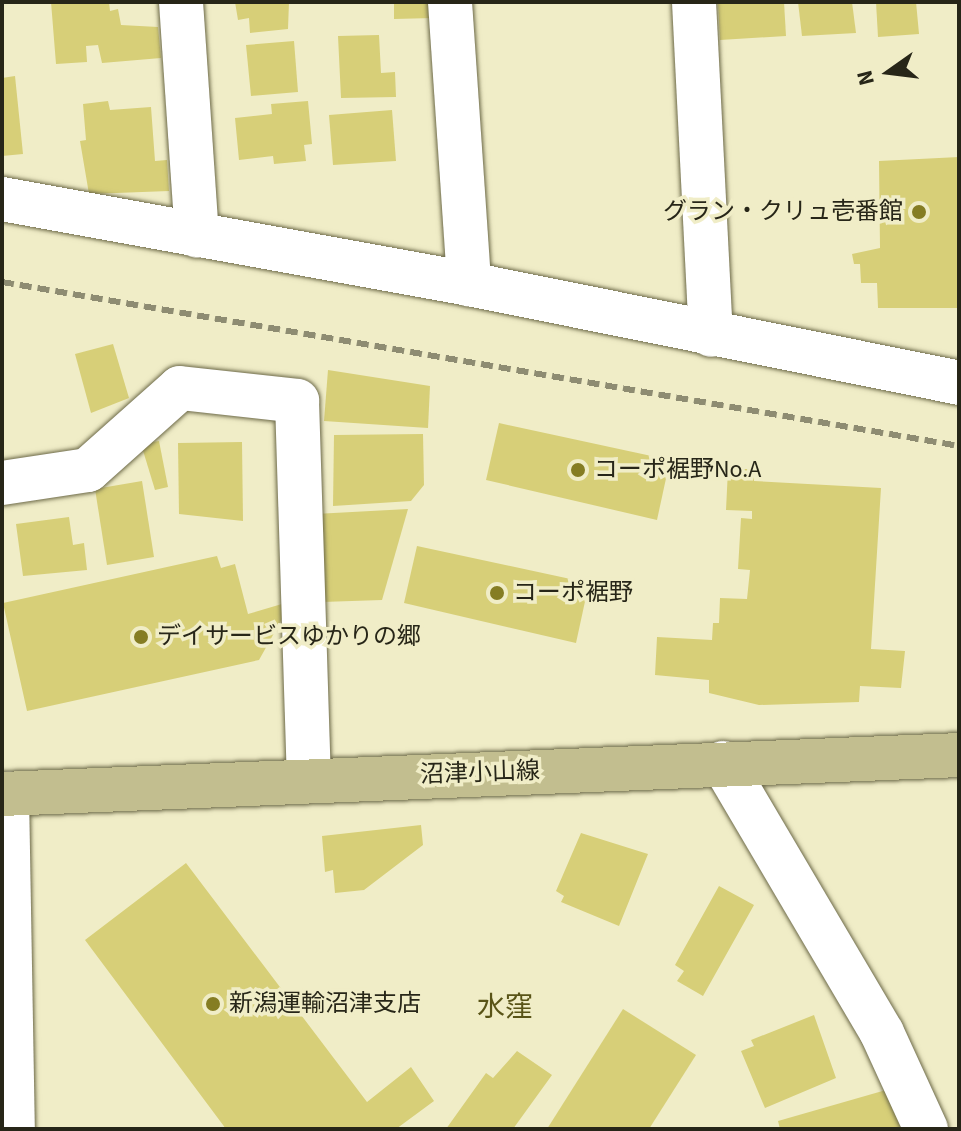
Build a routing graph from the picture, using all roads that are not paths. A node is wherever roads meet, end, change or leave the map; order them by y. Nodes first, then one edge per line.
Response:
1 (181, 2) edge
2 (450, 2) edge
3 (694, 2) edge
4 (2, 199) edge
5 (197, 235) junction
6 (469, 284) junction
7 (711, 335) junction
8 (959, 383) edge
9 (2, 483) edge
10 (959, 755) edge
11 (723, 763) junction
12 (309, 780) junction
13 (4, 794) edge
14 (13, 1129) edge
15 (926, 1129) edge

1 - 5 street
2 - 6 street
3 - 7 street
4 - 5 street
5 - 6 street
6 - 7 street
7 - 8 street
9 - 12 street
10 - 11 main road, 沼津小山線
11 - 12 main road, 沼津小山線
11 - 15 street
12 - 13 main road, 沼津小山線
13 - 14 street

